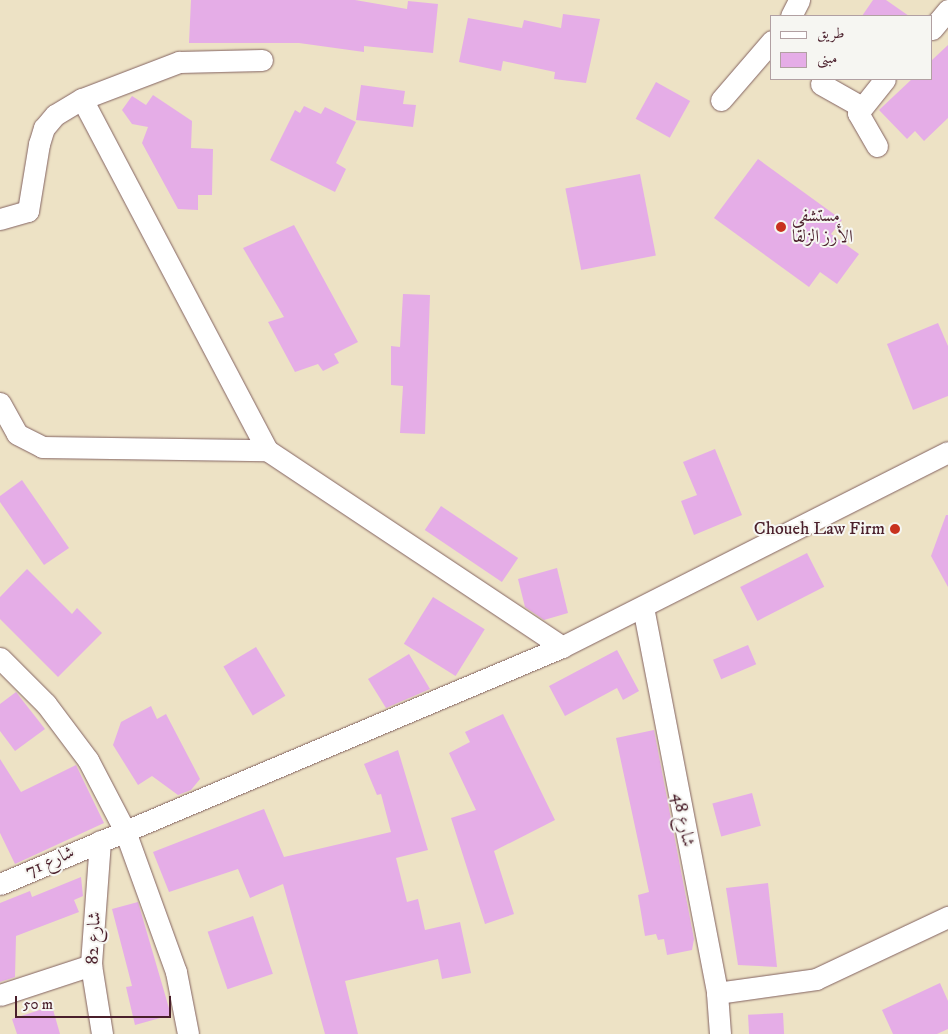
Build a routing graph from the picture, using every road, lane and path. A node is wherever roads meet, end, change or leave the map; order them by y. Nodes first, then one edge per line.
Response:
1 (799, 0) edge
2 (948, 10) edge
3 (792, 15) edge
4 (933, 28) edge
5 (770, 43) edge
6 (262, 60) dead end
7 (884, 80) edge
8 (821, 84) dead end
9 (82, 99) junction
10 (721, 100) dead end
11 (860, 106) junction
12 (877, 146) dead end
13 (0, 219) edge
14 (0, 403) edge
15 (267, 450) junction
16 (948, 452) edge
17 (643, 607) junction
18 (562, 647) junction
19 (0, 658) edge
20 (125, 831) junction
21 (100, 840) junction
22 (0, 884) edge
23 (948, 917) edge
24 (91, 965) junction
25 (717, 994) junction
26 (0, 995) edge
27 (102, 1034) edge
28 (188, 1034) edge
29 (720, 1034) edge

1 - 3 street
2 - 4 street
5 - 10 street
6 - 9 street
7 - 11 street
8 - 11 street
9 - 13 street
9 - 15 street
11 - 12 street
14 - 15 street
15 - 18 street
16 - 17 street, شارع 71
17 - 18 street, شارع 71
17 - 25 street, شارع 48
18 - 20 street, شارع 71
19 - 20 street
20 - 21 street, شارع 71
20 - 28 street
21 - 22 street, شارع 71
21 - 24 street, شارع 82
23 - 25 street
24 - 26 street
24 - 27 street, شارع 82
25 - 29 street, شارع 48

